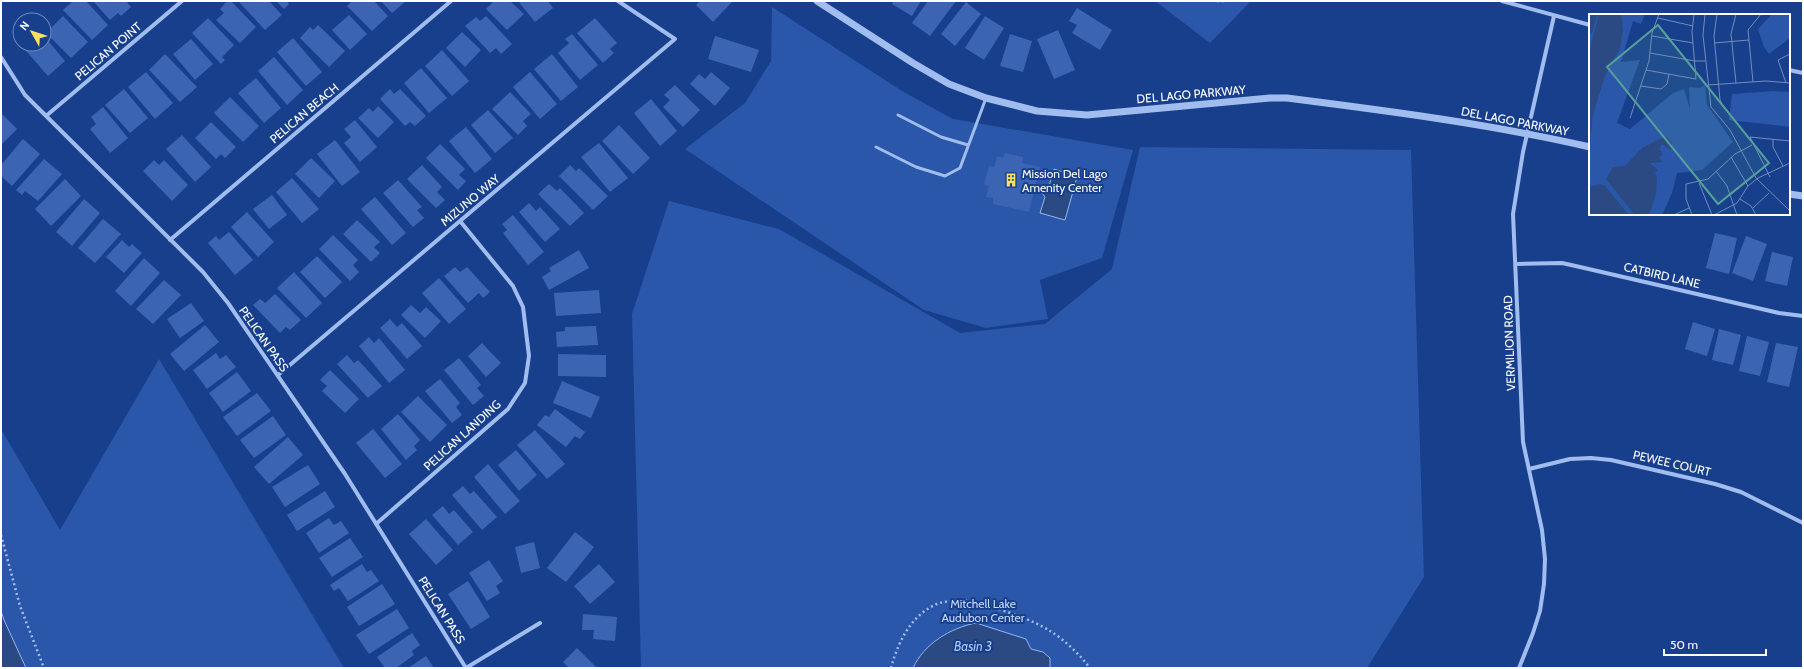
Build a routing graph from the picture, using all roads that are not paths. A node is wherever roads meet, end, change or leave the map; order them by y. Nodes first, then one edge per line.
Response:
1 (182, 1) edge
2 (451, 1) edge
3 (618, 1) edge
4 (817, 1) edge
5 (1502, 1) edge
6 (1554, 16) junction
7 (1589, 24) edge
8 (1, 57) edge
9 (1790, 70) edge
10 (1803, 73) edge
11 (986, 98) junction
12 (898, 115) dead end
13 (46, 116) junction
14 (1528, 133) junction
15 (968, 145) junction
16 (876, 147) dead end
17 (1589, 147) edge
18 (1790, 194) edge
19 (1803, 196) edge
20 (460, 221) junction
21 (170, 240) junction
22 (1516, 264) junction
23 (1803, 316) edge
24 (278, 375) junction
25 (1529, 469) junction
26 (1803, 523) edge
27 (376, 524) junction
28 (540, 623) dead end
29 (466, 668) edge
30 (1519, 668) edge

1 - 13 street, PELICAN POINT
2 - 21 street, PELICAN BEACH
3 - 20 street, MIZUNO WAY
4 - 11 street, DEL LAGO PARKWAY
5 - 6 street
6 - 7 street
6 - 14 street, VERMILION ROAD
8 - 13 street, PELICAN PASS
9 - 10 street
11 - 14 street, DEL LAGO PARKWAY
11 - 15 lane
12 - 15 lane
13 - 21 street, PELICAN PASS
14 - 17 street, DEL LAGO PARKWAY
14 - 22 street, VERMILION ROAD
15 - 16 lane
18 - 19 street
20 - 24 street, MIZUNO WAY
20 - 27 street, PELICAN LANDING
21 - 24 street, PELICAN PASS
22 - 23 street, CATBIRD LANE
22 - 25 street, VERMILION ROAD
24 - 27 street, PELICAN PASS
25 - 26 street, PEWEE COURT
25 - 30 street, VERMILION ROAD
27 - 29 street, PELICAN PASS
28 - 29 street

